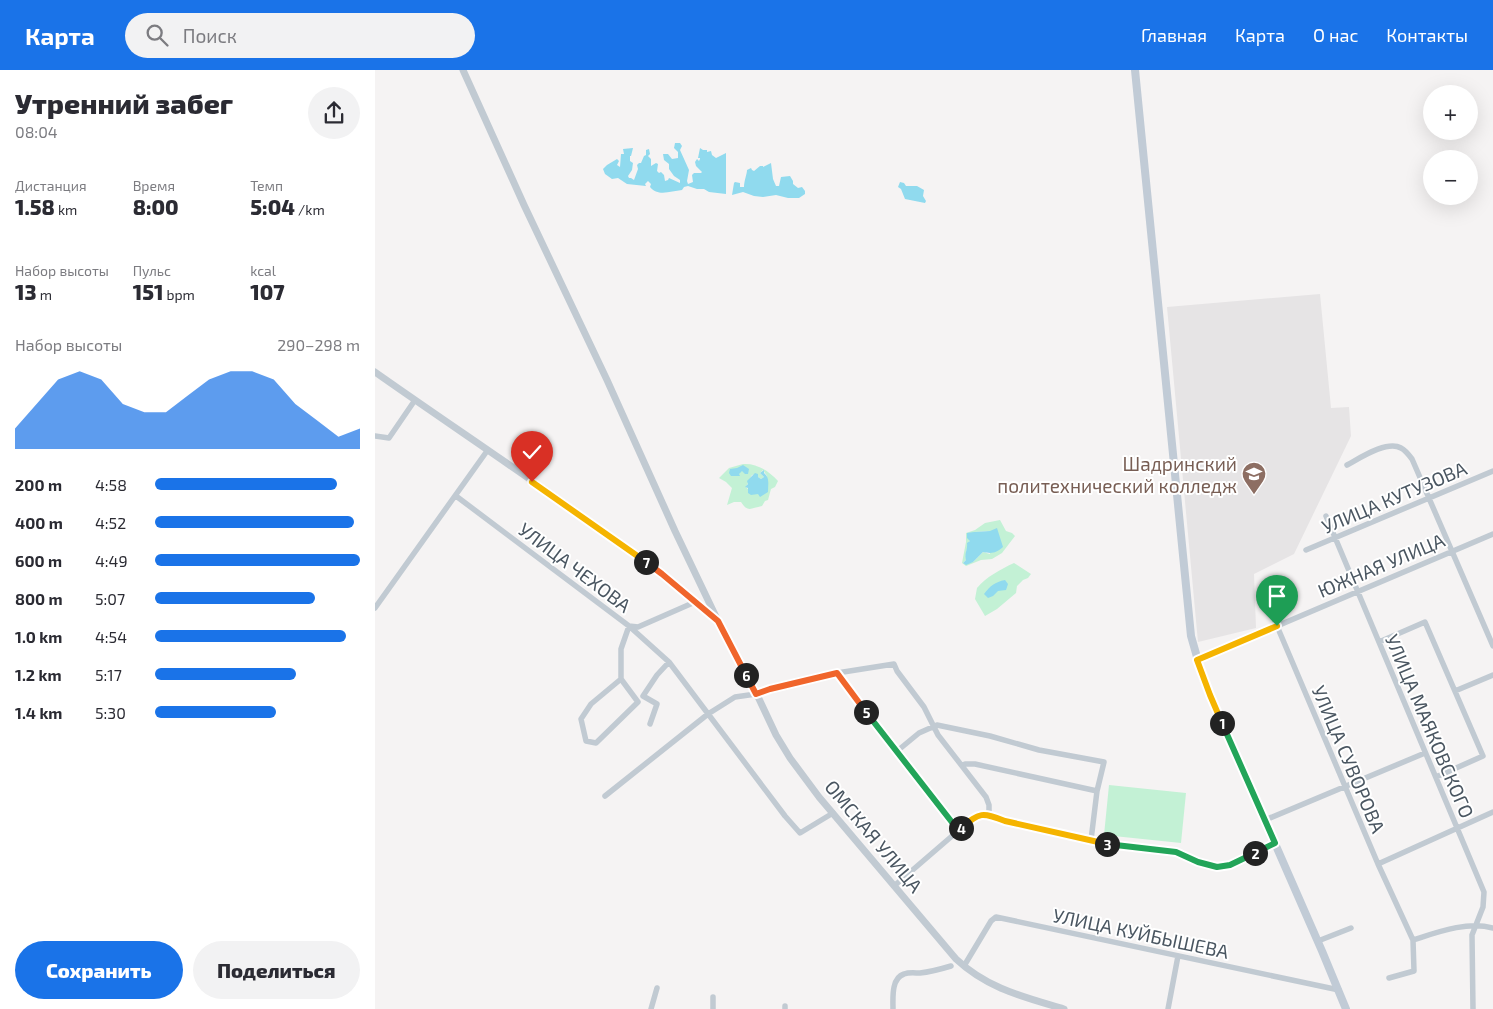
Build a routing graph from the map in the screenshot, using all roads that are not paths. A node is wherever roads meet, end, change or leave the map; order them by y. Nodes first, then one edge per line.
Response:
1 (463, 70) edge
2 (1135, 70) edge
3 (376, 376) edge
4 (415, 400) junction
5 (375, 436) edge
6 (487, 451) junction
7 (1347, 465) dead end
8 (1493, 471) edge
9 (456, 496) junction
10 (1429, 498) junction
11 (1325, 516) dead end
12 (1493, 534) edge
13 (1335, 538) junction
14 (1306, 550) dead end
15 (1452, 551) junction
16 (1263, 587) dead end
17 (1357, 592) junction
18 (695, 602) junction
19 (375, 608) edge
20 (718, 621) junction
21 (629, 626) junction
22 (1277, 626) junction
23 (1379, 642) junction
24 (1493, 646) edge
25 (1197, 660) junction
26 (669, 662) junction
27 (837, 673) junction
28 (1493, 675) edge
29 (621, 679) junction
30 (1455, 691) junction
31 (756, 694) junction
32 (708, 714) junction
33 (650, 724) dead end
34 (934, 727) junction
35 (896, 752) junction
36 (1425, 753) junction
37 (962, 766) junction
38 (1436, 777) junction
39 (1345, 786) junction
40 (1097, 791) junction
41 (605, 796) dead end
42 (1493, 812) edge
43 (833, 813) junction
44 (989, 815) junction
45 (1265, 820) junction
46 (1458, 828) junction
47 (958, 830) junction
48 (1091, 840) junction
49 (1275, 843) junction
50 (1378, 864) junction
51 (894, 886) junction
52 (1475, 925) junction
53 (1351, 928) dead end
54 (1493, 928) edge
55 (1413, 940) junction
56 (1318, 941) junction
57 (1179, 956) junction
58 (951, 966) dead end
59 (964, 966) junction
60 (1389, 978) dead end
61 (657, 988) dead end
62 (1339, 990) junction
63 (713, 998) dead end
64 (651, 1009) edge
65 (713, 1009) edge
66 (893, 1009) edge
67 (1064, 1009) edge
68 (1167, 1009) edge
69 (1346, 1009) edge
70 (1473, 1009) edge

1 - 20 street, ОМСКАЯ УЛИЦА
2 - 25 main road
3 - 4 street
4 - 5 street
4 - 6 street
6 - 9 street
6 - 18 street
7 - 10 street
8 - 10 street, УЛИЦА КУТУЗОВА
9 - 19 street
9 - 21 street, УЛИЦА ЧЕХОВА
10 - 13 street, УЛИЦА КУТУЗОВА
10 - 15 street
11 - 13 street, УЛИЦА МАЯКОВСКОГО
12 - 15 street, ЮЖНАЯ УЛИЦА
13 - 14 street, УЛИЦА КУТУЗОВА
13 - 17 street, УЛИЦА МАЯКОВСКОГО
15 - 17 street, ЮЖНАЯ УЛИЦА
15 - 24 street
16 - 22 street, УЛИЦА СУВОРОВА
17 - 22 street, ЮЖНАЯ УЛИЦА
17 - 23 street, УЛИЦА МАЯКОВСКОГО
18 - 20 street
18 - 21 street, УЛИЦА ЧЕХОВА
20 - 31 street, ОМСКАЯ УЛИЦА
21 - 26 street, УЛИЦА ЧЕХОВА
21 - 29 street
22 - 25 street, ЮЖНАЯ УЛИЦА
22 - 39 street, УЛИЦА СУВОРОВА
23 - 30 street
23 - 36 street, УЛИЦА МАЯКОВСКОГО
25 - 45 main road
26 - 32 street, УЛИЦА ЧЕХОВА
26 - 33 street
27 - 31 street
27 - 34 street
27 - 35 street
28 - 30 street
29 - 29 street
30 - 38 street
31 - 32 street
31 - 43 street, ОМСКАЯ УЛИЦА
32 - 41 street
32 - 43 street, УЛИЦА ЧЕХОВА
34 - 35 street
34 - 37 street
34 - 40 street
35 - 47 street
36 - 38 street, УЛИЦА МАЯКОВСКОГО
36 - 39 street
37 - 40 street
37 - 44 street
38 - 46 street, УЛИЦА МАЯКОВСКОГО
39 - 45 street
39 - 50 street, УЛИЦА СУВОРОВА
40 - 48 street
42 - 46 street
43 - 51 street, ОМСКАЯ УЛИЦА
44 - 47 street
44 - 48 street
45 - 49 main road
46 - 50 street
46 - 52 street, УЛИЦА МАЯКОВСКОГО
47 - 51 street
48 - 49 street
49 - 56 main road
50 - 55 street, УЛИЦА СУВОРОВА
51 - 59 street, ОМСКАЯ УЛИЦА
52 - 54 street
52 - 55 street
52 - 70 street, УЛИЦА МАЯКОВСКОГО
53 - 56 street
55 - 60 street
56 - 62 main road
57 - 59 street, УЛИЦА КУЙБЫШЕВА
57 - 62 street, УЛИЦА КУЙБЫШЕВА
57 - 68 street
58 - 66 street
59 - 67 street, ОМСКАЯ УЛИЦА
61 - 64 street
62 - 69 main road
63 - 65 street

